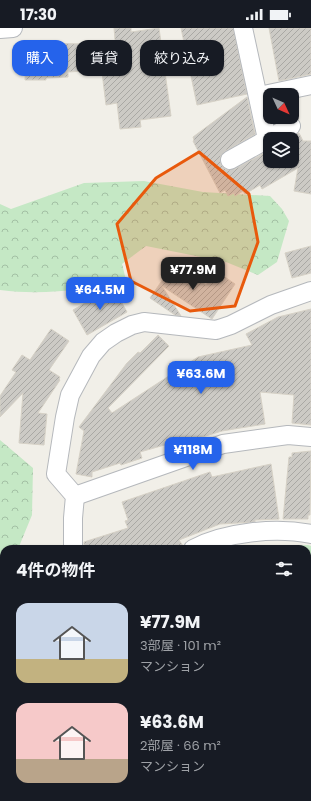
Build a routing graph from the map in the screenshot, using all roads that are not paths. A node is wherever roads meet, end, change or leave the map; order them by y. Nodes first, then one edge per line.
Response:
1 (13, 28) edge
2 (243, 28) edge
3 (0, 29) edge
4 (311, 85) edge
5 (259, 96) junction
6 (291, 126) dead end
7 (266, 132) edge
8 (280, 132) edge
9 (263, 141) edge
10 (230, 160) dead end
11 (311, 291) edge
12 (311, 437) edge
13 (75, 496) junction
14 (311, 534) edge
15 (73, 545) edge
16 (199, 545) edge

1 - 3 street
2 - 5 street
4 - 5 street
5 - 7 street
6 - 8 street
9 - 10 street
11 - 13 street
12 - 13 street
13 - 15 street
14 - 16 street

